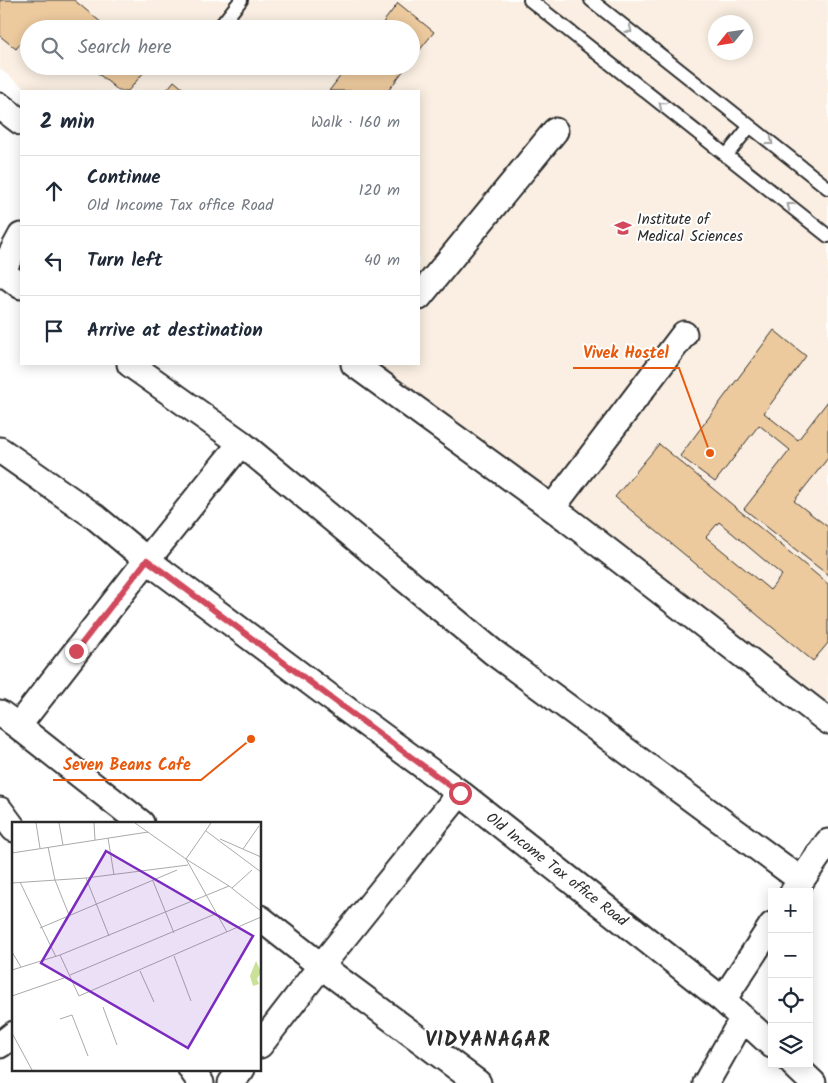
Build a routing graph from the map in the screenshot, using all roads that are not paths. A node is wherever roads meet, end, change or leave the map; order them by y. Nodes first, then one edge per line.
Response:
1 (241, 0) edge
2 (530, 0) edge
3 (599, 2) edge
4 (225, 20) edge
5 (0, 106) edge
6 (20, 121) edge
7 (750, 126) junction
8 (555, 131) dead end
9 (726, 156) junction
10 (828, 188) edge
11 (828, 236) edge
12 (20, 239) edge
13 (8, 278) edge
14 (420, 296) edge
15 (684, 334) dead end
16 (131, 365) edge
17 (359, 365) edge
18 (240, 443) junction
19 (0, 450) edge
20 (552, 508) junction
21 (147, 560) junction
22 (9, 719) edge
23 (828, 721) edge
24 (460, 793) junction
25 (0, 810) edge
26 (140, 822) edge
27 (12, 826) edge
28 (828, 842) edge
29 (797, 886) edge
30 (261, 919) edge
31 (768, 931) edge
32 (321, 966) junction
33 (723, 1000) junction
34 (743, 1018) junction
35 (12, 1036) edge
36 (768, 1041) edge
37 (0, 1045) edge
38 (261, 1045) edge
39 (796, 1068) edge
40 (191, 1070) edge
41 (241, 1070) edge
42 (476, 1082) edge
43 (201, 1083) edge
44 (231, 1083) edge
45 (706, 1083) edge
46 (812, 1083) edge

1 - 4 lane
9 -> 2 lane
3 -> 7 lane
5 - 6 street
7 - 9 lane
7 -> 10 lane
8 - 14 street
11 -> 9 lane
12 - 13 street
15 - 20 street
16 - 18 street
17 - 20 street
18 - 21 street
18 - 29 street
19 - 21 street, Old Income Tax office Road
20 - 23 street
21 - 22 street
21 - 24 street, Old Income Tax office Road
22 - 26 street
24 - 32 street
24 - 33 street, Old Income Tax office Road
25 - 27 street
28 - 29 street
30 - 32 street
31 - 33 street
32 - 38 street
32 - 42 street
33 - 34 street, Old Income Tax office Road
34 - 36 street, Old Income Tax office Road
34 - 45 street
35 - 37 street
39 - 46 street
40 - 43 street
41 - 44 street

